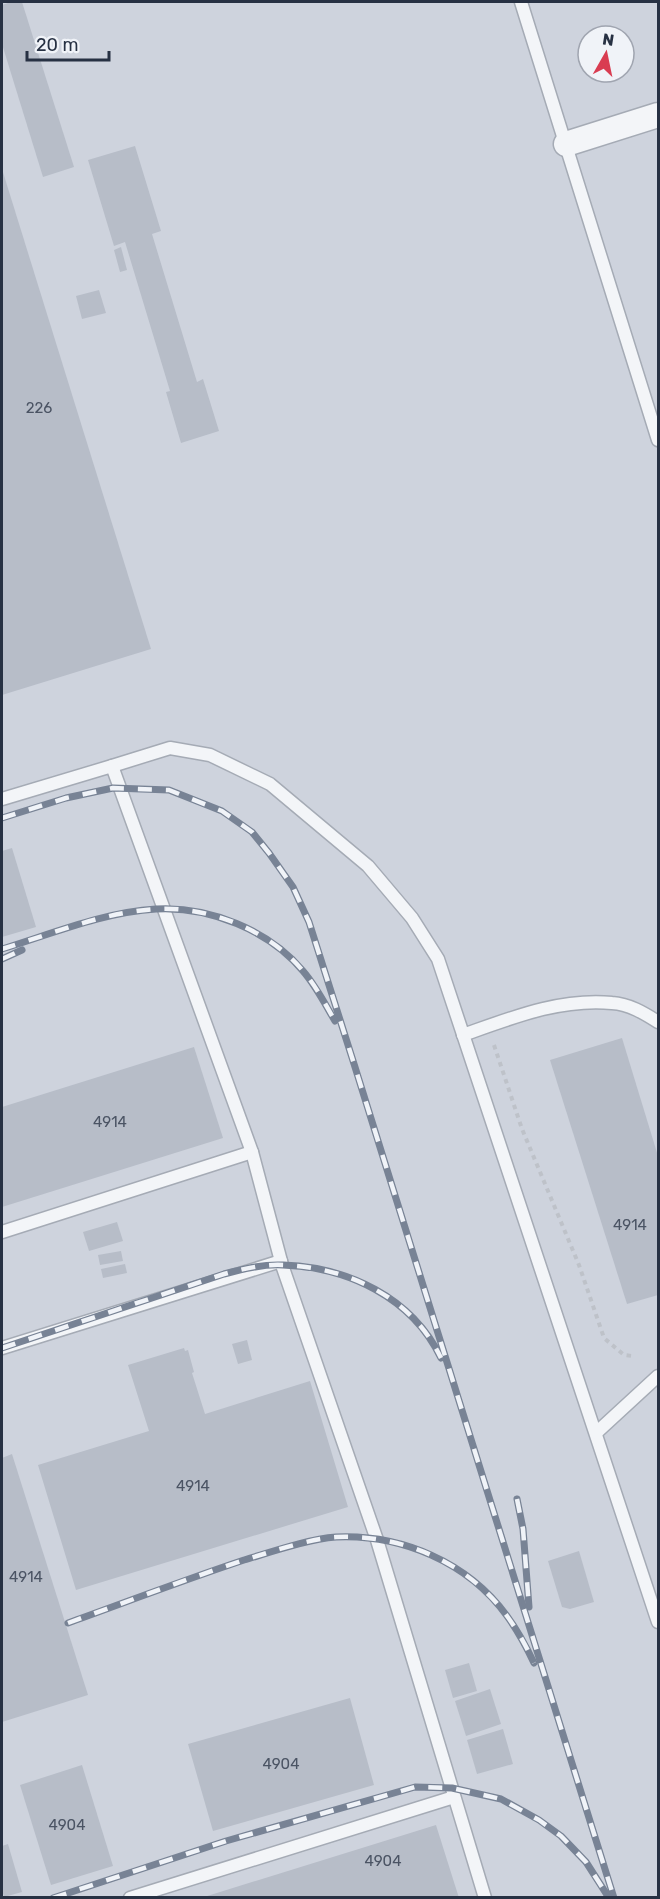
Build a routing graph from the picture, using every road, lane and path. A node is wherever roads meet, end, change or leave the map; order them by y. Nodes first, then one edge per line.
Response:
1 (521, 2) edge
2 (658, 116) edge
3 (566, 144) junction
4 (658, 441) edge
5 (112, 766) junction
6 (2, 799) edge
7 (658, 1022) edge
8 (488, 1026) junction
9 (463, 1035) junction
10 (252, 1152) junction
11 (2, 1232) edge
12 (281, 1261) junction
13 (2, 1348) edge
14 (632, 1356) dead end
15 (658, 1376) edge
16 (596, 1433) junction
17 (658, 1622) edge
18 (454, 1797) junction
19 (130, 1898) edge
20 (485, 1898) edge

1 - 3 lane
2 - 3 street
3 - 4 lane
5 - 6 lane
5 - 9 lane
5 - 10 lane
7 - 8 lane
8 - 9 lane
8 - 14 path
9 - 16 lane
10 - 11 lane
10 - 12 lane
12 - 13 lane
12 - 18 lane
15 - 16 lane
16 - 17 lane
18 - 19 lane
18 - 20 lane

